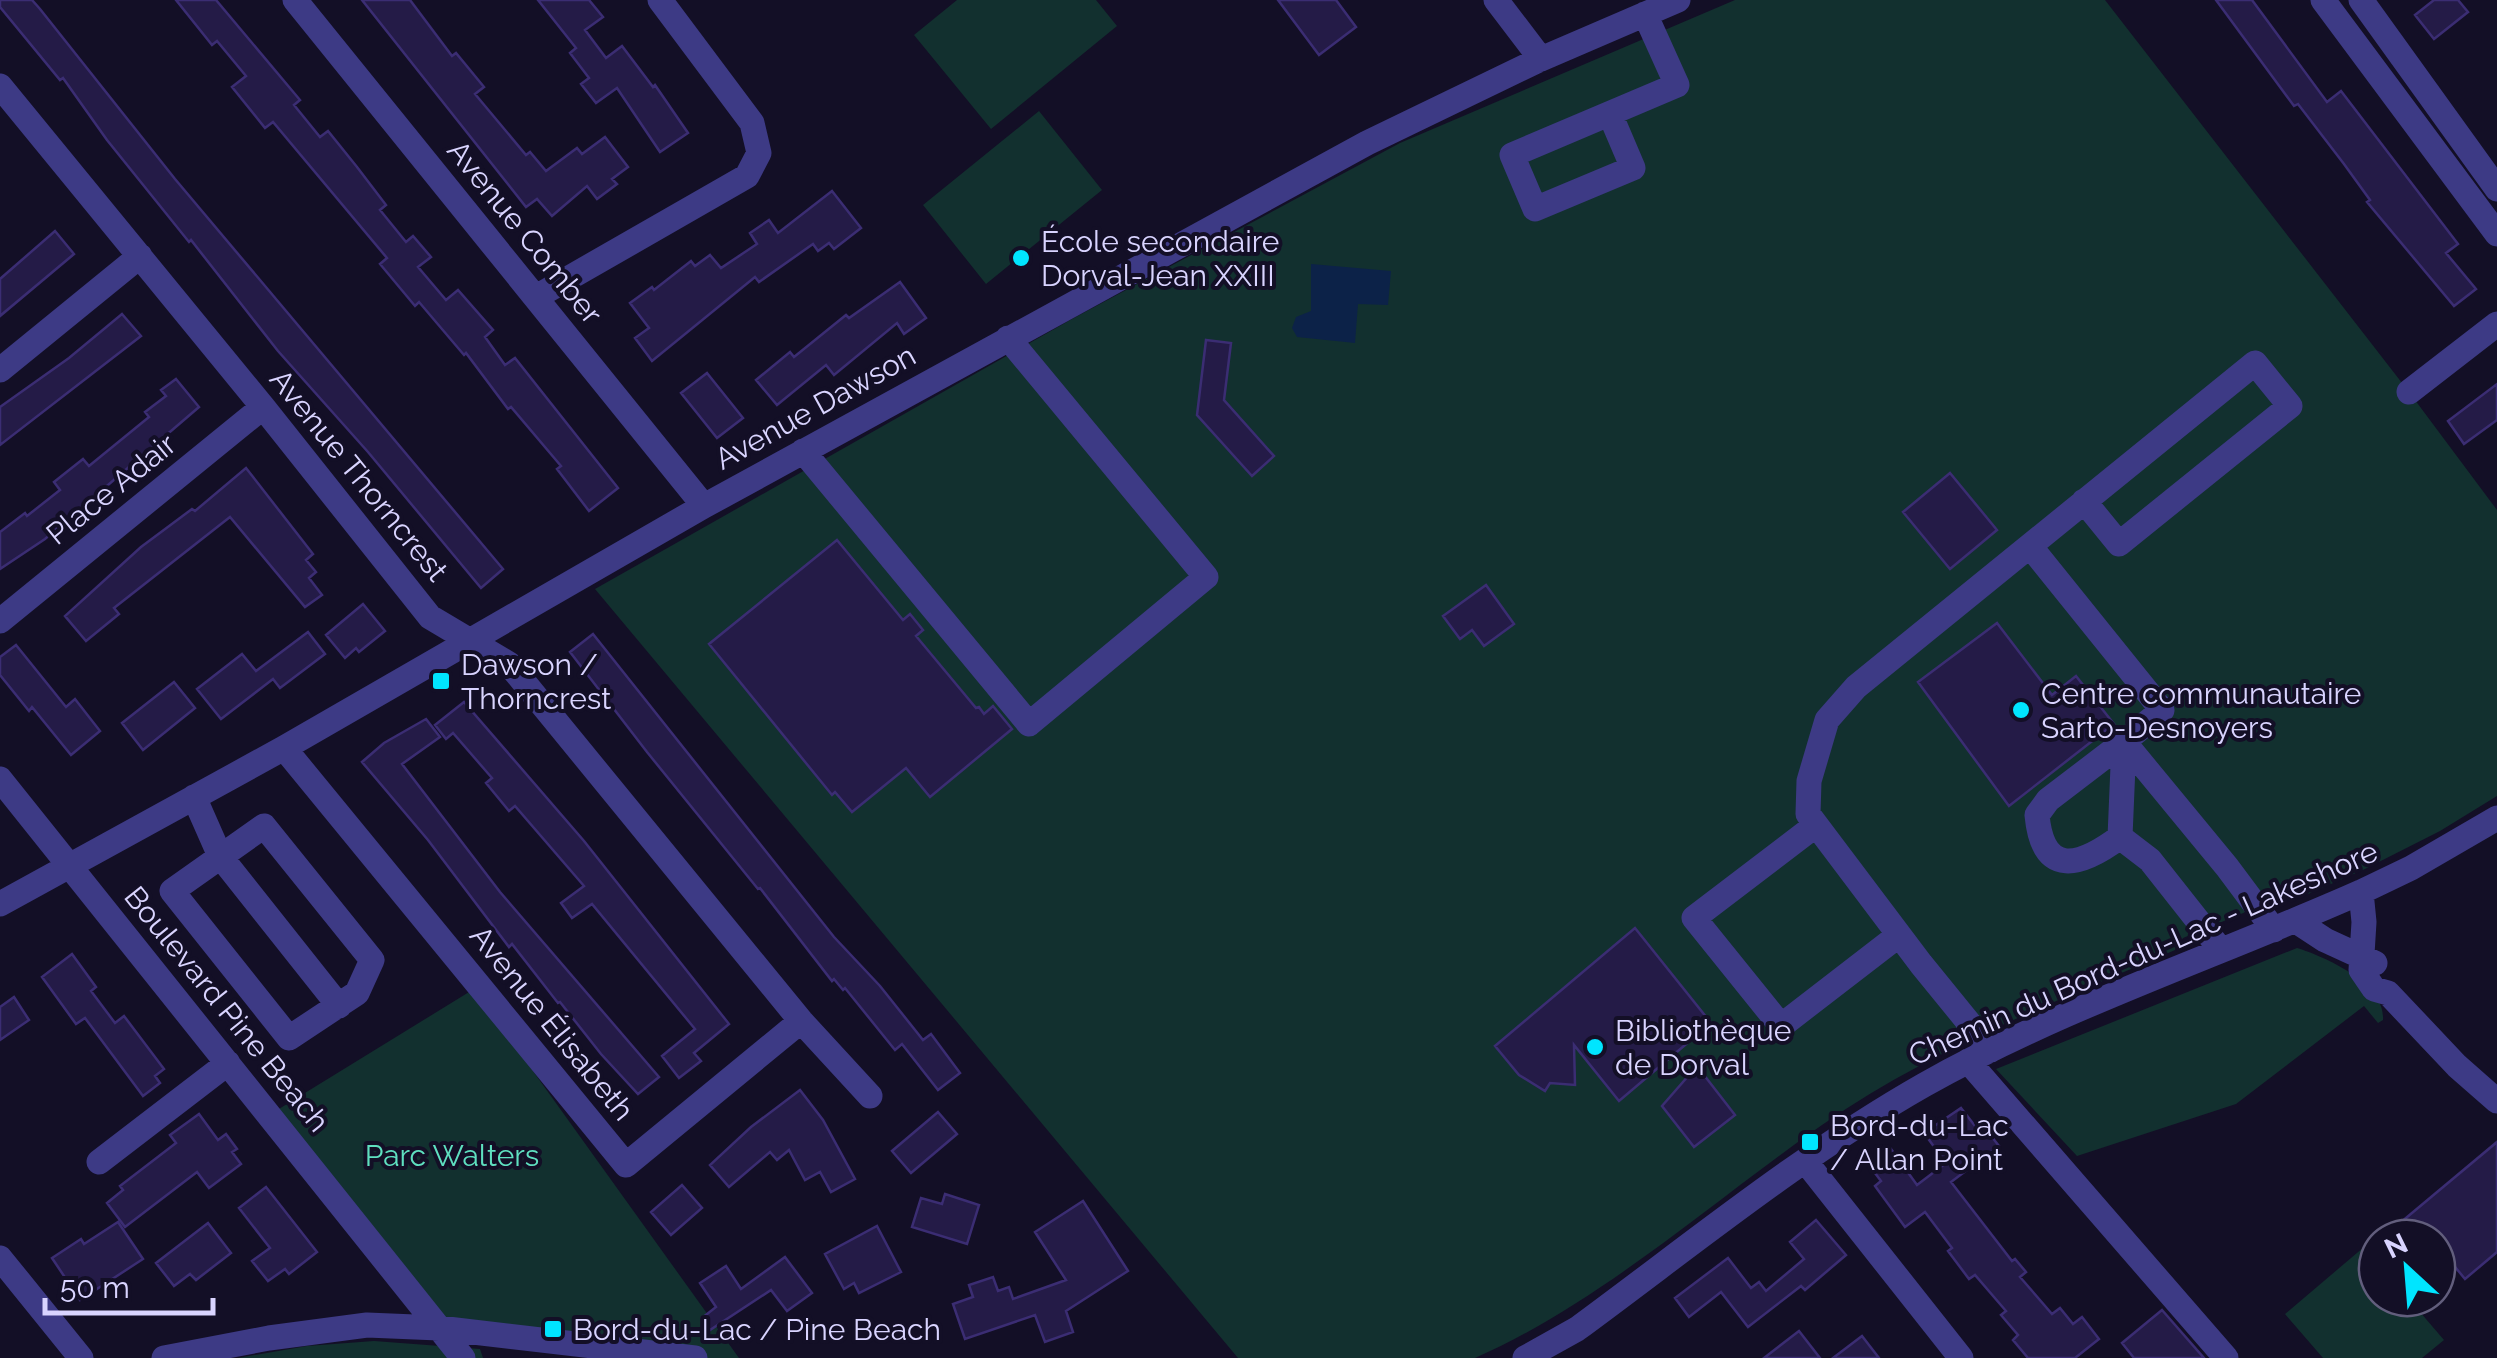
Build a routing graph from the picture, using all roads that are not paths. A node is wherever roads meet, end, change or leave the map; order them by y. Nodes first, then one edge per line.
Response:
1 (295, 0) edge
2 (660, 0) edge
3 (1496, 0) edge
4 (1678, 0) edge
5 (2324, 0) edge
6 (2361, 0) edge
7 (1646, 14) junction
8 (1541, 59) junction
9 (0, 87) edge
10 (1610, 114) junction
11 (2497, 189) edge
12 (2497, 234) edge
13 (140, 256) junction
14 (536, 296) junction
15 (2497, 324) edge
16 (1008, 338) junction
17 (0, 370) edge
18 (2409, 392) dead end
19 (264, 407) junction
20 (803, 451) junction
21 (2084, 502) junction
22 (704, 506) junction
23 (2030, 546) junction
24 (0, 621) edge
25 (471, 642) junction
26 (2124, 742) junction
27 (284, 748) junction
28 (0, 779) edge
29 (194, 798) junction
30 (2497, 818) edge
31 (1816, 825) junction
32 (2120, 837) junction
33 (220, 856) junction
34 (70, 866) junction
35 (2360, 892) junction
36 (0, 904) edge
37 (2285, 925) junction
38 (1899, 936) junction
39 (2221, 950) junction
40 (2362, 958) junction
41 (339, 1006) junction
42 (800, 1021) junction
43 (1979, 1055) junction
44 (228, 1063) junction
45 (870, 1096) dead end
46 (2497, 1100) edge
47 (99, 1162) dead end
48 (1806, 1162) junction
49 (0, 1258) edge
50 (439, 1328) junction
51 (81, 1358) edge
52 (164, 1358) edge
53 (463, 1358) edge
54 (695, 1358) edge
55 (1524, 1358) edge
56 (1961, 1358) edge
57 (2226, 1358) edge

1 - 14 street, Avenue Comber
2 - 14 street
3 - 8 street
4 - 7 street, Avenue Dawson
5 - 12 street
6 - 11 street
7 - 8 street, Avenue Dawson
7 - 10 street
8 - 16 street, Avenue Dawson
9 - 13 street, Avenue Thorncrest
10 - 10 street
13 - 17 street
13 - 19 street, Avenue Thorncrest
14 - 22 street, Avenue Comber
15 - 18 street
16 - 20 street, Avenue Dawson
16 - 20 street
19 - 24 street, Place Adair
19 - 25 street, Avenue Thorncrest
20 - 22 street, Avenue Dawson
21 - 21 street
21 - 23 street
22 - 25 street, Avenue Dawson
23 - 26 street
23 - 31 street
25 - 27 street, Avenue Dawson
25 - 42 street, Avenue Thorncrest
26 - 32 street
26 - 32 street
26 - 37 street
27 - 29 street, Avenue Dawson
27 - 42 street, Avenue Élisabeth
28 - 34 street, Boulevard Pine Beach
29 - 33 street
29 - 34 street, Avenue Dawson
30 - 35 street, Chemin du Bord-du-Lac - Lakeshore
31 - 38 street
31 - 38 street
32 - 39 street
33 - 41 street
33 - 41 street
33 - 41 street
34 - 36 street, Avenue Dawson
34 - 44 street, Boulevard Pine Beach
35 - 37 street, Chemin du Bord-du-Lac - Lakeshore
35 - 40 street
37 - 39 street, Chemin du Bord-du-Lac - Lakeshore
37 - 40 street
38 - 43 street
39 - 43 street, Chemin du Bord-du-Lac - Lakeshore
40 - 46 street
42 - 45 street, Avenue Thorncrest
43 - 48 street, Chemin du Bord-du-Lac - Lakeshore
43 - 57 street
44 - 47 street
44 - 50 street, Boulevard Pine Beach
48 - 55 street, Chemin du Bord-du-Lac - Lakeshore
48 - 56 street
49 - 51 street
50 - 52 street
50 - 53 street, Boulevard Pine Beach
50 - 54 street

